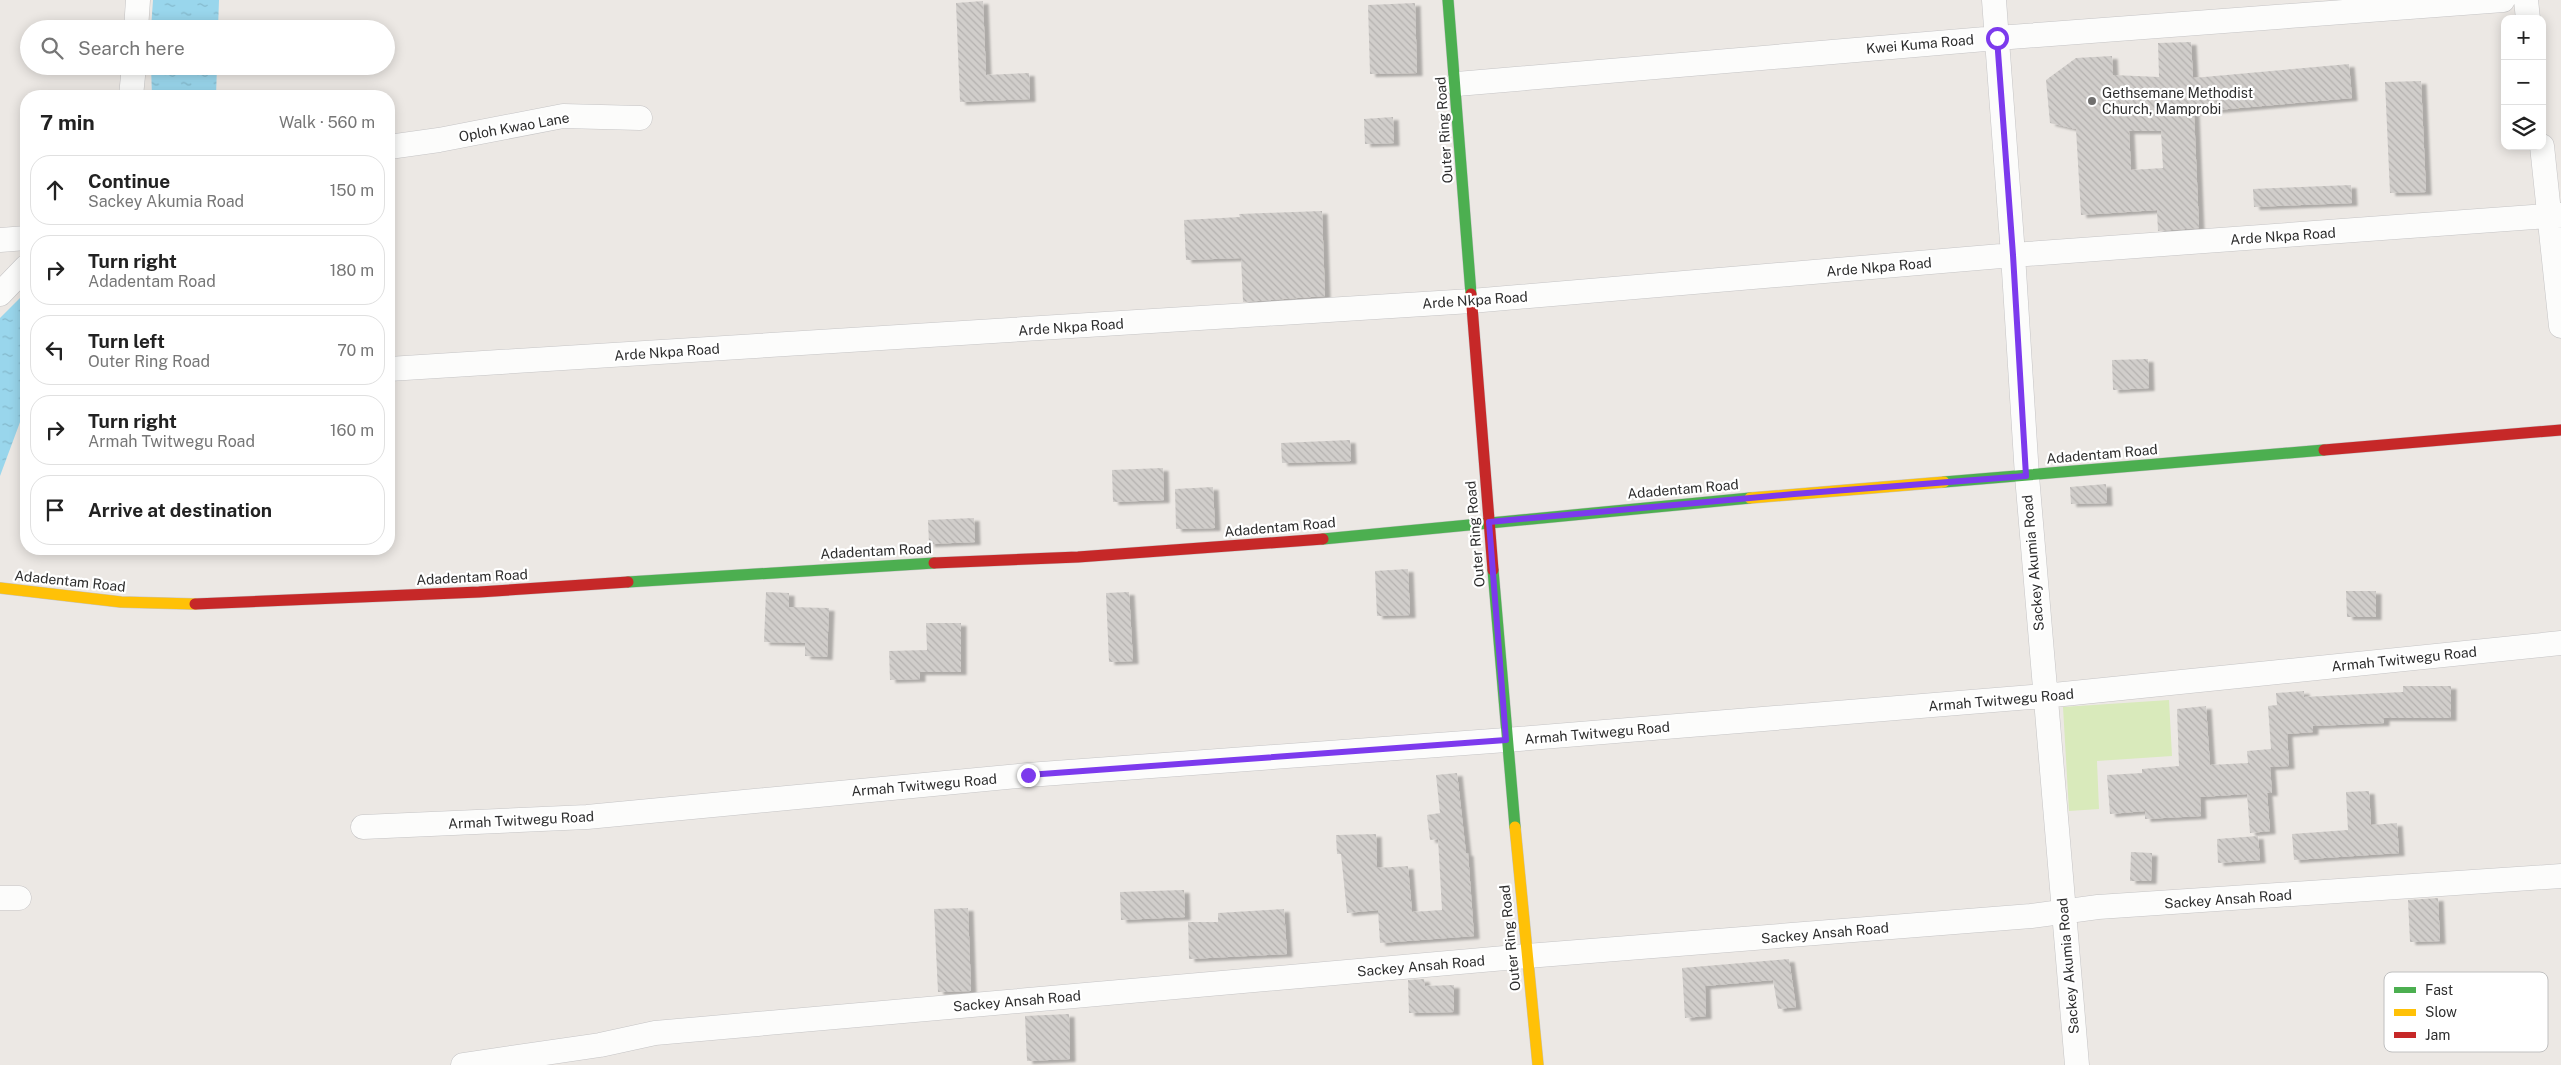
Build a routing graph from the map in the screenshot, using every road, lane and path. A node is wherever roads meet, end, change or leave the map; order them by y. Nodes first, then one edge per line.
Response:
1 (138, 0) edge
2 (1448, 0) edge
3 (1994, 0) edge
4 (2503, 0) edge
5 (2526, 0) edge
6 (2286, 8) edge
7 (2528, 15) edge
8 (137, 20) edge
9 (1997, 38) junction
10 (133, 75) edge
11 (1457, 84) junction
12 (132, 90) edge
13 (640, 118) dead end
14 (395, 146) edge
15 (2543, 150) edge
16 (2555, 216) edge
17 (20, 238) edge
18 (0, 240) edge
19 (2013, 255) junction
20 (20, 273) edge
21 (0, 294) edge
22 (1471, 302) junction
23 (2561, 326) edge
24 (395, 369) edge
25 (2561, 430) edge
26 (2026, 476) junction
27 (1489, 522) junction
28 (0, 588) edge
29 (2561, 643) edge
30 (2044, 696) junction
31 (1506, 740) junction
32 (363, 827) dead end
33 (2561, 876) edge
34 (2063, 910) junction
35 (1527, 956) junction
36 (463, 1065) edge
37 (1538, 1065) edge
38 (2077, 1065) edge

1 - 8 street
2 - 11 street, Outer Ring Road
3 - 9 street, Sackey Akumia Road
4 - 6 street, Kwei Kuma Road
5 - 7 street
6 - 9 street, Kwei Kuma Road
9 - 11 street, Kwei Kuma Road
9 - 19 street, Sackey Akumia Road
10 - 12 street
11 - 22 street, Outer Ring Road
13 - 14 street, Oploh Kwao Lane
15 - 16 street
16 - 19 street, Arde Nkpa Road
16 - 23 street
17 - 18 street
19 - 22 street, Arde Nkpa Road
19 - 26 street, Sackey Akumia Road
20 - 21 street
22 - 24 street, Arde Nkpa Road
22 - 27 street, Outer Ring Road
25 - 26 street, Adadentam Road
26 - 27 street, Adadentam Road
26 - 30 street, Sackey Akumia Road
27 - 28 street, Adadentam Road
27 - 31 street, Outer Ring Road
29 - 30 street, Armah Twitwegu Road
30 - 31 street, Armah Twitwegu Road
30 - 34 street, Sackey Akumia Road
31 - 32 street, Armah Twitwegu Road
31 - 35 street, Outer Ring Road
33 - 34 street, Sackey Ansah Road
34 - 35 street, Sackey Ansah Road
34 - 38 street, Sackey Akumia Road
35 - 36 street, Sackey Ansah Road
35 - 37 street, Outer Ring Road

